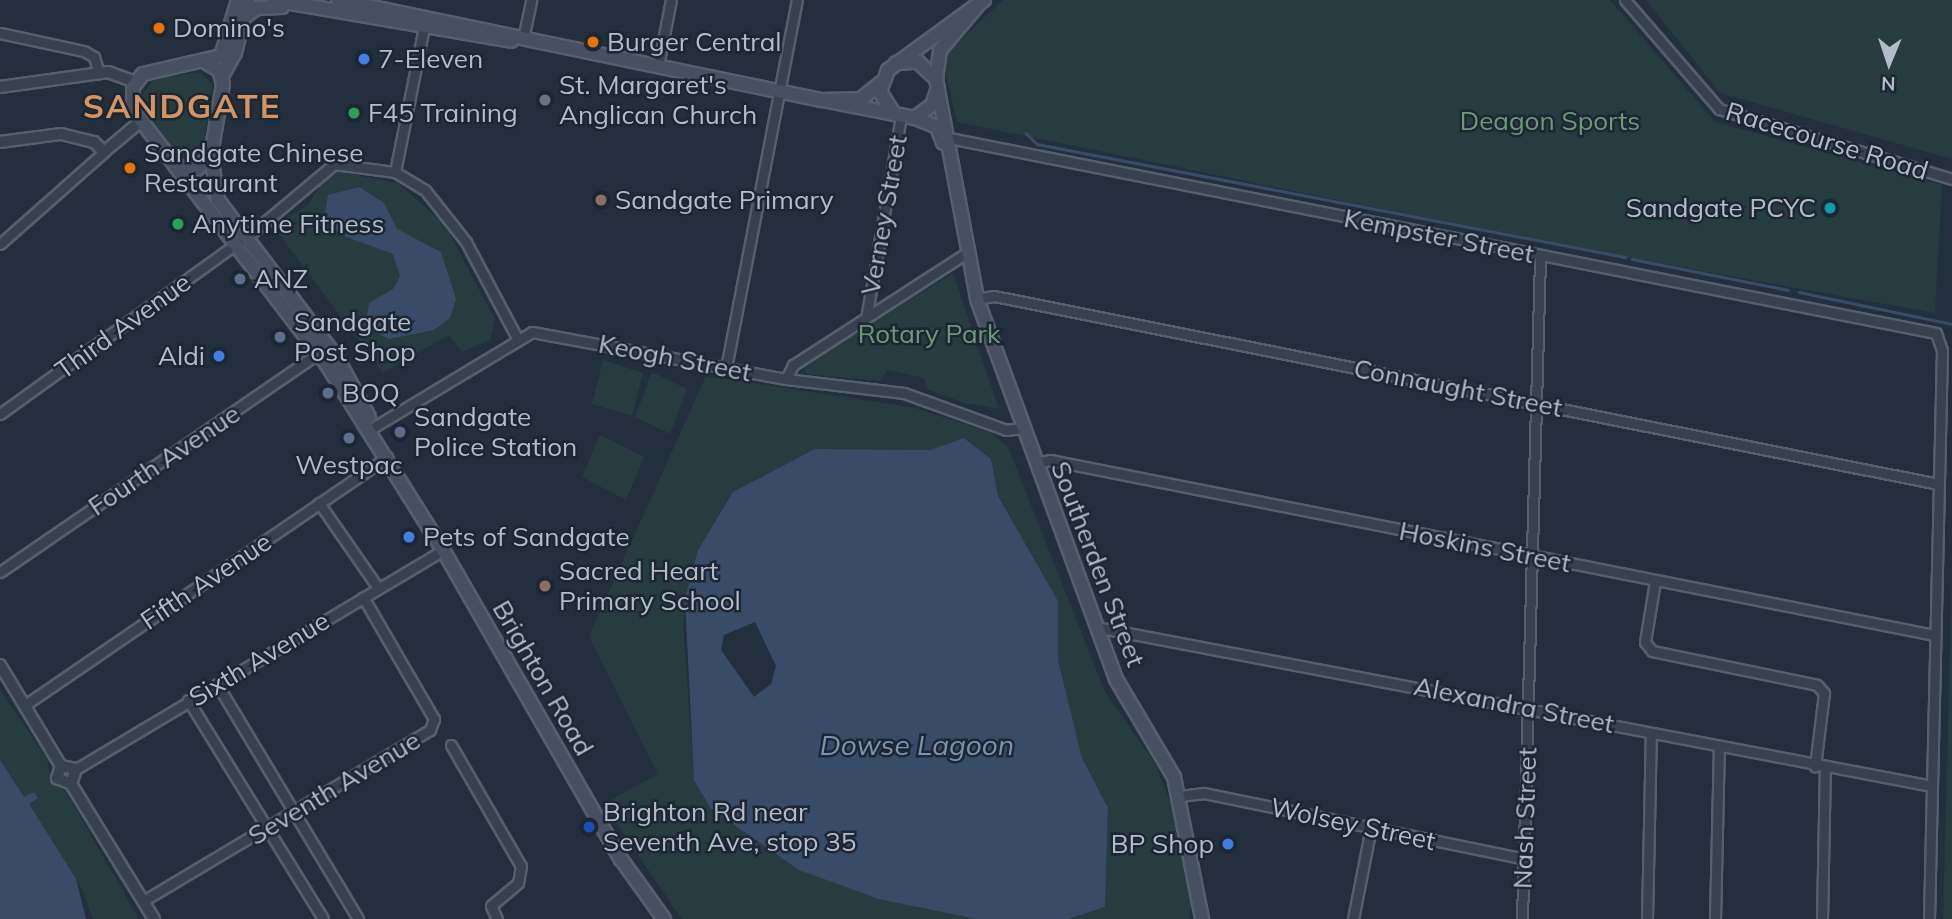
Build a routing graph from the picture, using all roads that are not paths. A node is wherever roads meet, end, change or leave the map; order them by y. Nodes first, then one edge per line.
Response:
1 (237, 0) edge
2 (248, 0) edge
3 (273, 0) edge
4 (338, 0) edge
5 (531, 0) edge
6 (671, 0) edge
7 (797, 0) edge
8 (1625, 0) edge
9 (981, 2) edge
10 (296, 4) junction
11 (326, 5) edge
12 (244, 17) junction
13 (426, 17) junction
14 (424, 31) junction
15 (0, 33) edge
16 (523, 40) junction
17 (207, 63) junction
18 (897, 63) junction
19 (657, 66) junction
20 (99, 73) junction
21 (222, 76) junction
22 (136, 82) junction
23 (881, 83) junction
24 (937, 83) junction
25 (0, 87) edge
26 (779, 91) junction
27 (822, 100) junction
28 (903, 116) junction
29 (141, 121) junction
30 (946, 137) junction
31 (0, 142) edge
32 (104, 152) junction
33 (211, 156) junction
34 (176, 167) junction
35 (395, 172) junction
36 (1952, 179) edge
37 (241, 241) junction
38 (0, 244) edge
39 (966, 253) junction
40 (1540, 256) junction
41 (977, 299) junction
42 (867, 313) junction
43 (517, 338) junction
44 (323, 350) junction
45 (726, 369) junction
46 (786, 379) junction
47 (1535, 404) junction
48 (0, 414) edge
49 (371, 428) junction
50 (1023, 428) junction
51 (387, 457) junction
52 (1036, 463) junction
53 (1938, 484) junction
54 (319, 503) junction
55 (443, 550) junction
56 (1531, 556) junction
57 (0, 572) edge
58 (1655, 580) junction
59 (378, 588) junction
60 (363, 597) junction
61 (1096, 627) junction
62 (1935, 635) junction
63 (0, 665) edge
64 (217, 684) junction
65 (188, 701) junction
66 (25, 705) junction
67 (1528, 707) junction
68 (1651, 734) junction
69 (450, 745) dead end
70 (1719, 747) junction
71 (61, 766) junction
72 (1815, 766) junction
73 (1825, 768) junction
74 (76, 769) junction
75 (71, 784) junction
76 (1932, 786) junction
77 (1180, 796) junction
78 (293, 812) junction
79 (267, 828) junction
80 (1371, 828) junction
81 (1525, 859) junction
82 (143, 901) junction
83 (154, 919) edge
84 (323, 919) edge
85 (358, 919) edge
86 (497, 919) edge
87 (664, 919) edge
88 (1202, 919) edge
89 (1353, 919) edge
90 (1522, 919) edge
91 (1647, 919) edge
92 (1715, 919) edge
93 (1822, 919) edge
94 (1929, 919) edge

1 - 17 main road
2 - 12 main road, Brighton Road
3 - 10 main road
4 - 13 main road
5 - 16 street
6 - 19 street
7 - 26 street
8 - 36 street, Racecourse Road
9 - 18 main road
9 - 24 main road
10 - 11 main road
10 - 12 main road
11 - 14 main road
12 - 21 main road, Brighton Road
13 - 14 street
13 - 16 main road
14 - 16 main road
14 - 35 street
15 - 20 street
16 - 19 main road
17 - 21 main road
17 - 22 main road
18 - 23 main road
18 - 24 main road
19 - 26 main road
20 - 22 street
20 - 25 street
21 - 33 main road, Brighton Road
22 - 29 main road, Brighton Road
23 - 27 main road
23 - 28 main road
24 - 28 main road
24 - 30 main road, Southerden Street
26 - 27 main road
26 - 45 street
27 - 28 main road
28 - 30 main road
28 - 42 street, Verney Street
29 - 32 street
29 - 34 main road, Brighton Road
30 - 39 main road, Southerden Street
30 - 40 street, Kempster Street
31 - 32 street
32 - 38 street
33 - 34 main road
33 - 37 main road, Brighton Road
34 - 37 main road, Brighton Road
35 - 37 street, Third Avenue
35 - 43 street
37 - 44 main road, Brighton Road
37 - 48 street, Third Avenue
39 - 41 main road, Southerden Street
39 - 42 street, Keogh Street
40 - 47 street, Nash Street
40 - 53 street, Kempster Street
41 - 47 street, Connaught Street
41 - 50 main road, Southerden Street
42 - 46 street, Keogh Street
43 - 45 street, Keogh Street
43 - 49 street, Keogh Street
44 - 49 main road, Brighton Road
44 - 57 street, Fourth Avenue
45 - 46 street, Keogh Street
46 - 50 street
47 - 53 street, Connaught Street
47 - 56 street, Nash Street
49 - 51 main road, Brighton Road
50 - 52 main road, Southerden Street
51 - 54 street, Fifth Avenue
51 - 55 main road, Brighton Road
52 - 56 street, Hoskins Street
52 - 61 main road, Southerden Street
53 - 62 street
54 - 59 street
54 - 66 street, Fifth Avenue
55 - 59 street, Sixth Avenue
55 - 87 main road, Brighton Road
56 - 58 street, Hoskins Street
56 - 67 street, Nash Street
58 - 62 street, Hoskins Street
58 - 72 street
59 - 60 street, Sixth Avenue
60 - 64 street, Sixth Avenue
60 - 78 street, Seventh Avenue
61 - 67 street, Alexandra Street
61 - 77 main road, Southerden Street
62 - 76 street
63 - 66 street
64 - 65 street, Sixth Avenue
64 - 78 street
65 - 74 street, Sixth Avenue
65 - 79 street
66 - 71 street
67 - 68 street, Alexandra Street
67 - 81 street, Nash Street
68 - 70 street, Alexandra Street
68 - 91 street
69 - 86 street
70 - 72 street, Alexandra Street
70 - 92 street
71 - 74 street
71 - 75 street
72 - 73 street, Alexandra Street
73 - 76 street, Alexandra Street
73 - 93 street
74 - 75 street
75 - 82 street
76 - 94 street
77 - 80 street, Wolsey Street
77 - 88 main road, Southerden Street
78 - 79 street, Seventh Avenue
78 - 85 street
79 - 82 street, Seventh Avenue
79 - 84 street
80 - 81 street, Wolsey Street
80 - 89 street
81 - 90 street, Nash Street
82 - 83 street

